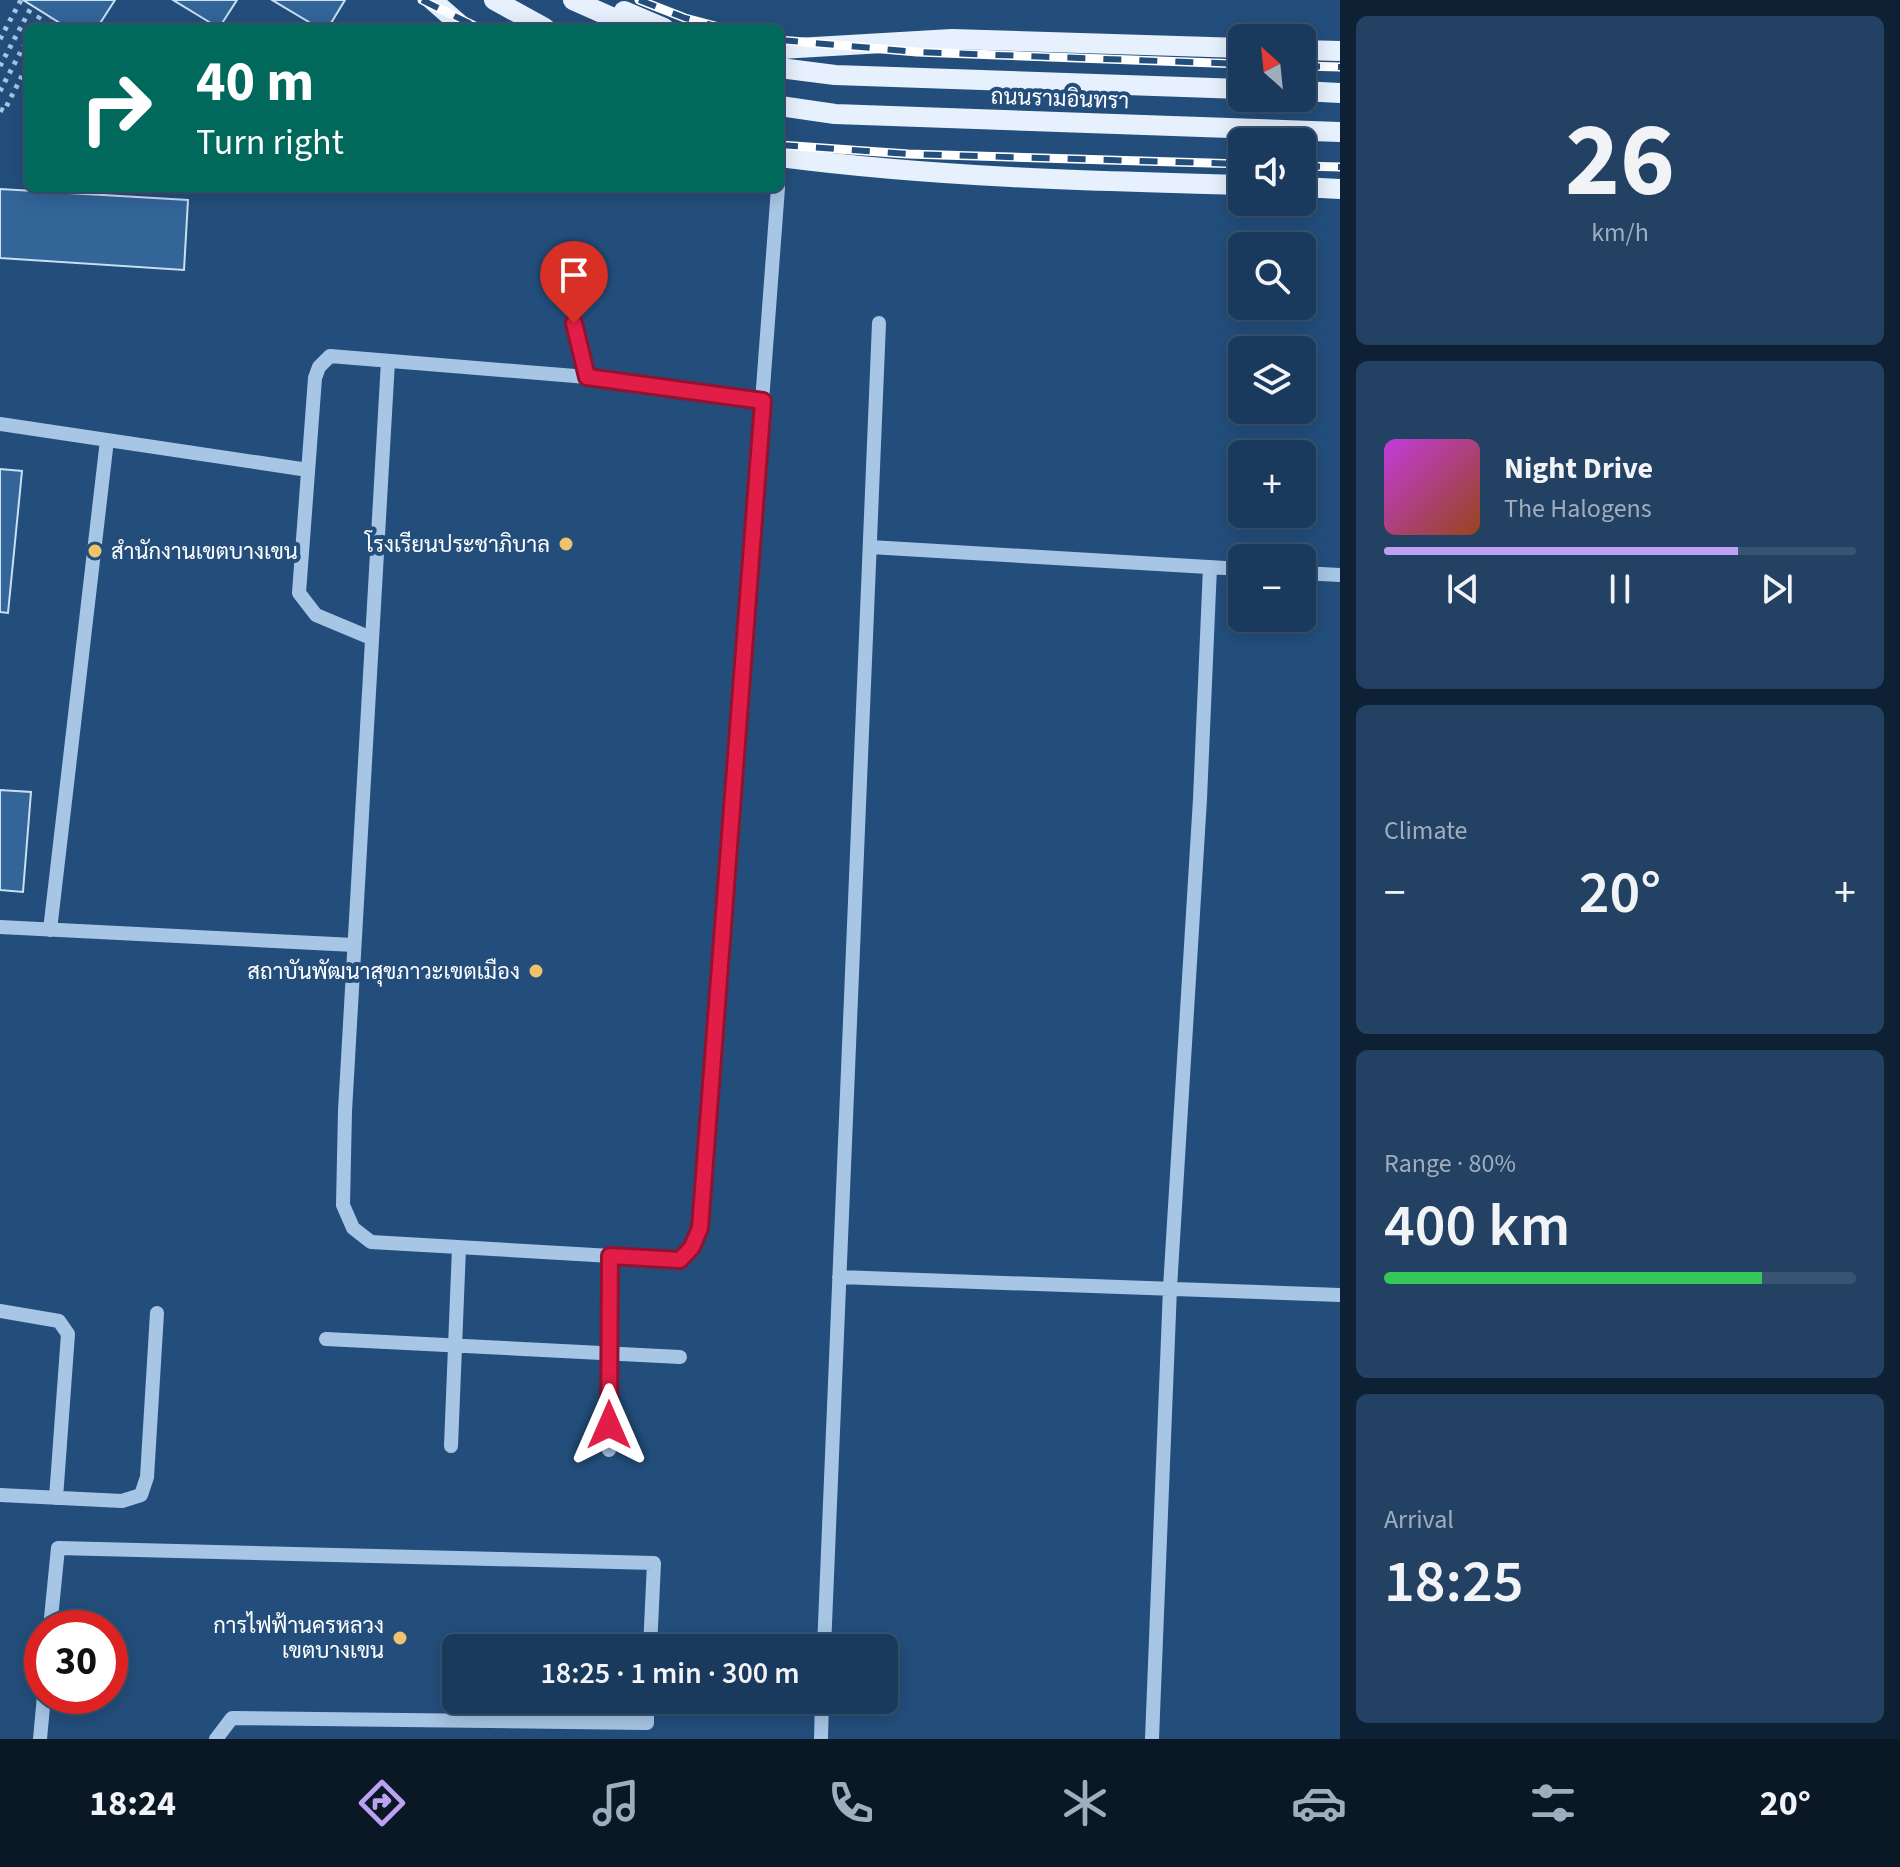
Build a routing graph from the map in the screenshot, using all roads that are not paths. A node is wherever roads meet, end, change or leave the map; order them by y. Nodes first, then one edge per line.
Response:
1 (494, 0) edge
2 (573, 0) edge
3 (603, 0) edge
4 (440, 4) edge
5 (460, 24) edge
6 (538, 24) edge
7 (627, 24) edge
8 (655, 24) edge
9 (1228, 48) edge
10 (784, 49) edge
11 (1316, 50) edge
12 (1340, 51) edge
13 (784, 69) edge
14 (1228, 88) edge
15 (1316, 92) edge
16 (1340, 93) edge
17 (784, 107) edge
18 (1340, 132) edge
19 (784, 157) edge
20 (1228, 185) edge
21 (1316, 188) edge
22 (1340, 189) edge
23 (778, 192) edge
24 (574, 323) dead end
25 (879, 323) dead end
26 (388, 361) junction
27 (587, 377) junction
28 (763, 401) junction
29 (0, 424) edge
30 (107, 440) junction
31 (308, 470) junction
32 (870, 547) junction
33 (1210, 567) junction
34 (1228, 568) edge
35 (1316, 574) edge
36 (1340, 575) edge
37 (371, 638) junction
38 (0, 927) edge
39 (50, 930) junction
40 (354, 945) junction
41 (459, 1248) junction
42 (610, 1256) junction
43 (839, 1277) junction
44 (1170, 1288) junction
45 (1340, 1295) edge
46 (0, 1311) edge
47 (157, 1313) dead end
48 (326, 1339) dead end
49 (455, 1347) junction
50 (610, 1352) junction
51 (680, 1357) dead end
52 (451, 1446) dead end
53 (609, 1450) dead end
54 (0, 1495) edge
55 (56, 1498) junction
56 (52, 1610) edge
57 (651, 1634) edge
58 (825, 1634) edge
59 (42, 1714) edge
60 (647, 1714) edge
61 (822, 1714) edge
62 (40, 1739) edge
63 (216, 1739) edge
64 (821, 1739) edge
65 (1152, 1739) edge

1 - 6 main road
2 - 7 main road
3 - 8 main road
4 - 5 main road
9 - 10 main road
11 - 12 main road
13 - 14 main road, ถนนรามอินทรา
15 - 16 main road
17 - 18 main road, ถนนรามอินทรา
19 - 20 main road
21 - 22 main road
23 - 28 street
24 - 27 street
25 - 32 street
26 - 27 street
26 - 31 street
26 - 37 street
27 - 28 street
28 - 42 street
29 - 30 street
30 - 31 street
30 - 39 street
31 - 37 street
32 - 33 street
32 - 43 street
33 - 34 street
33 - 44 street
35 - 36 street
37 - 40 street
38 - 39 street
39 - 40 street
40 - 41 street
41 - 42 street
41 - 49 street
42 - 50 street
43 - 44 street
43 - 58 street
44 - 45 street
44 - 65 street
46 - 55 street
47 - 55 street
48 - 49 street
49 - 50 street
49 - 52 street
50 - 51 street
50 - 53 street
54 - 55 street
56 - 57 street
59 - 62 street
60 - 63 street
61 - 64 street

